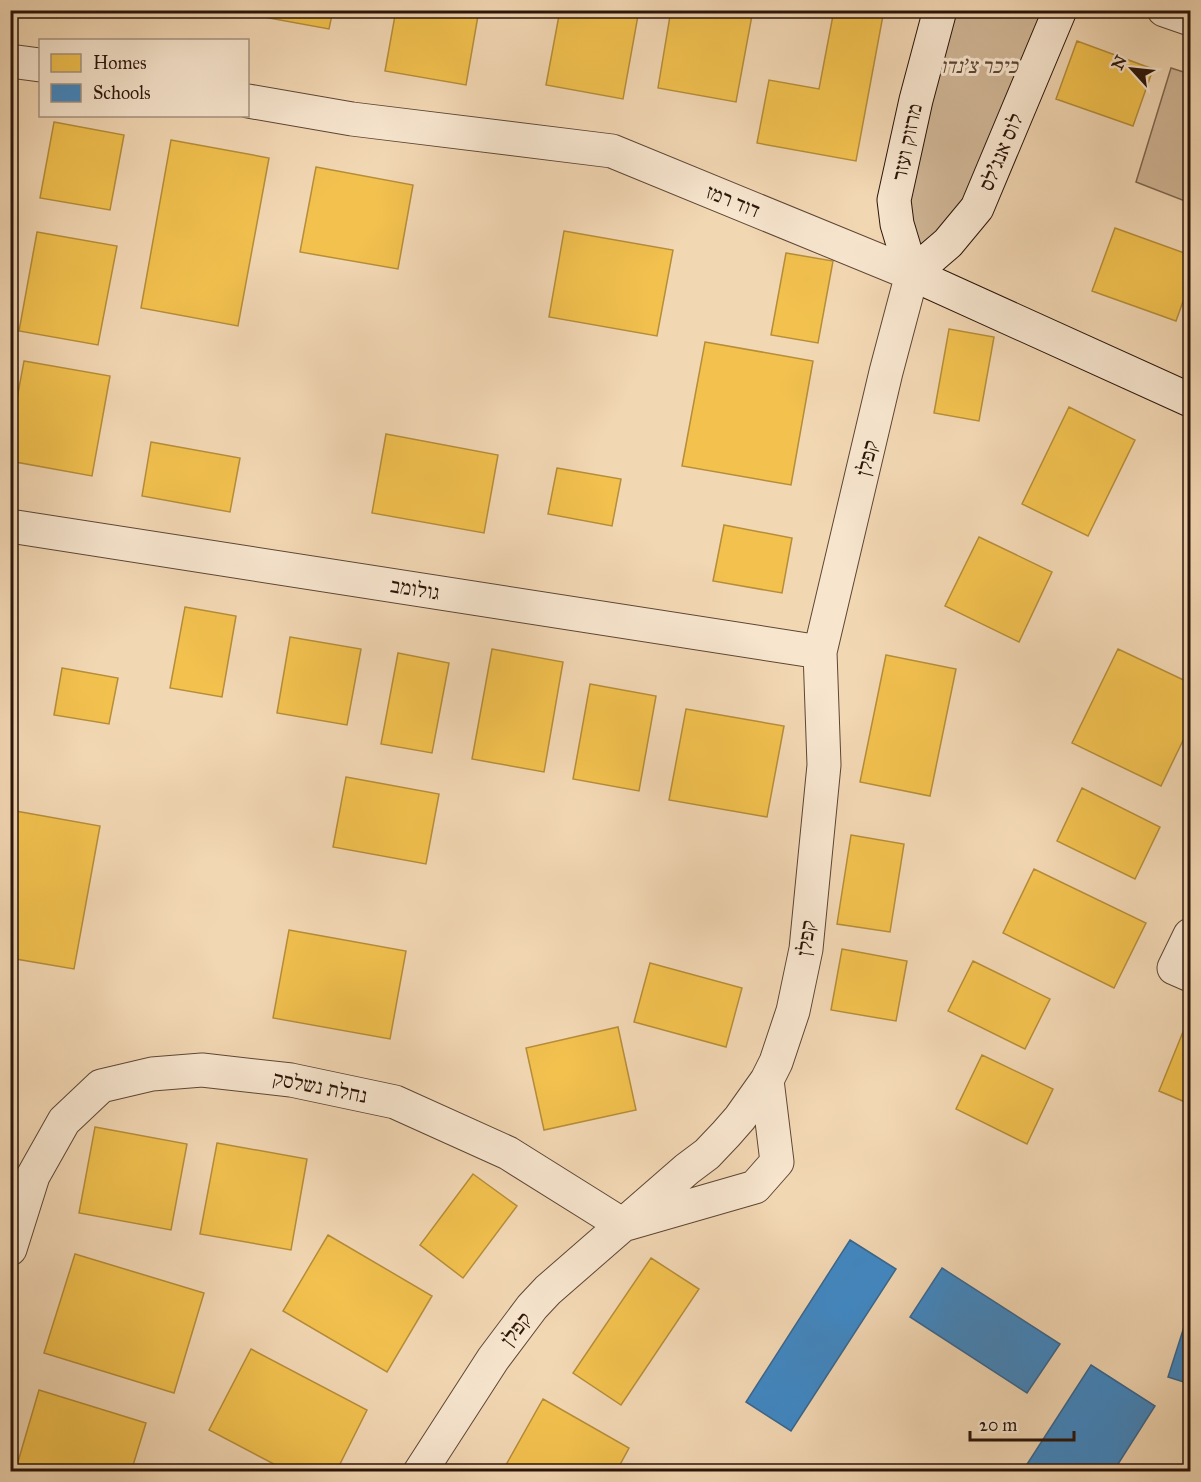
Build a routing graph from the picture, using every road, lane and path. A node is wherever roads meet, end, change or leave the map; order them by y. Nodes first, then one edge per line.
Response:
1 (940, 10) edge
2 (1060, 10) edge
3 (1164, 10) edge
4 (1191, 19) edge
5 (10, 60) edge
6 (39, 64) edge
7 (249, 101) edge
8 (912, 274) junction
9 (1191, 400) edge
10 (10, 526) edge
11 (820, 652) junction
12 (1191, 935) edge
13 (1182, 972) edge
14 (767, 1080) junction
15 (623, 1225) junction
16 (10, 1249) edge
17 (420, 1472) edge

1 - 8 street, מרזוק ועזר
2 - 8 street, לוס אנג'לס
3 - 4 street
5 - 6 street
7 - 8 street, דוד רמז
8 - 9 street, דוד רמז
8 - 11 street, קפלן
10 - 11 street, גולומב
11 - 14 street, קפלן
12 - 13 street
14 - 15 street, קפלן
14 - 15 street
15 - 16 street, נחלת נשלסק
15 - 17 street, קפלן

